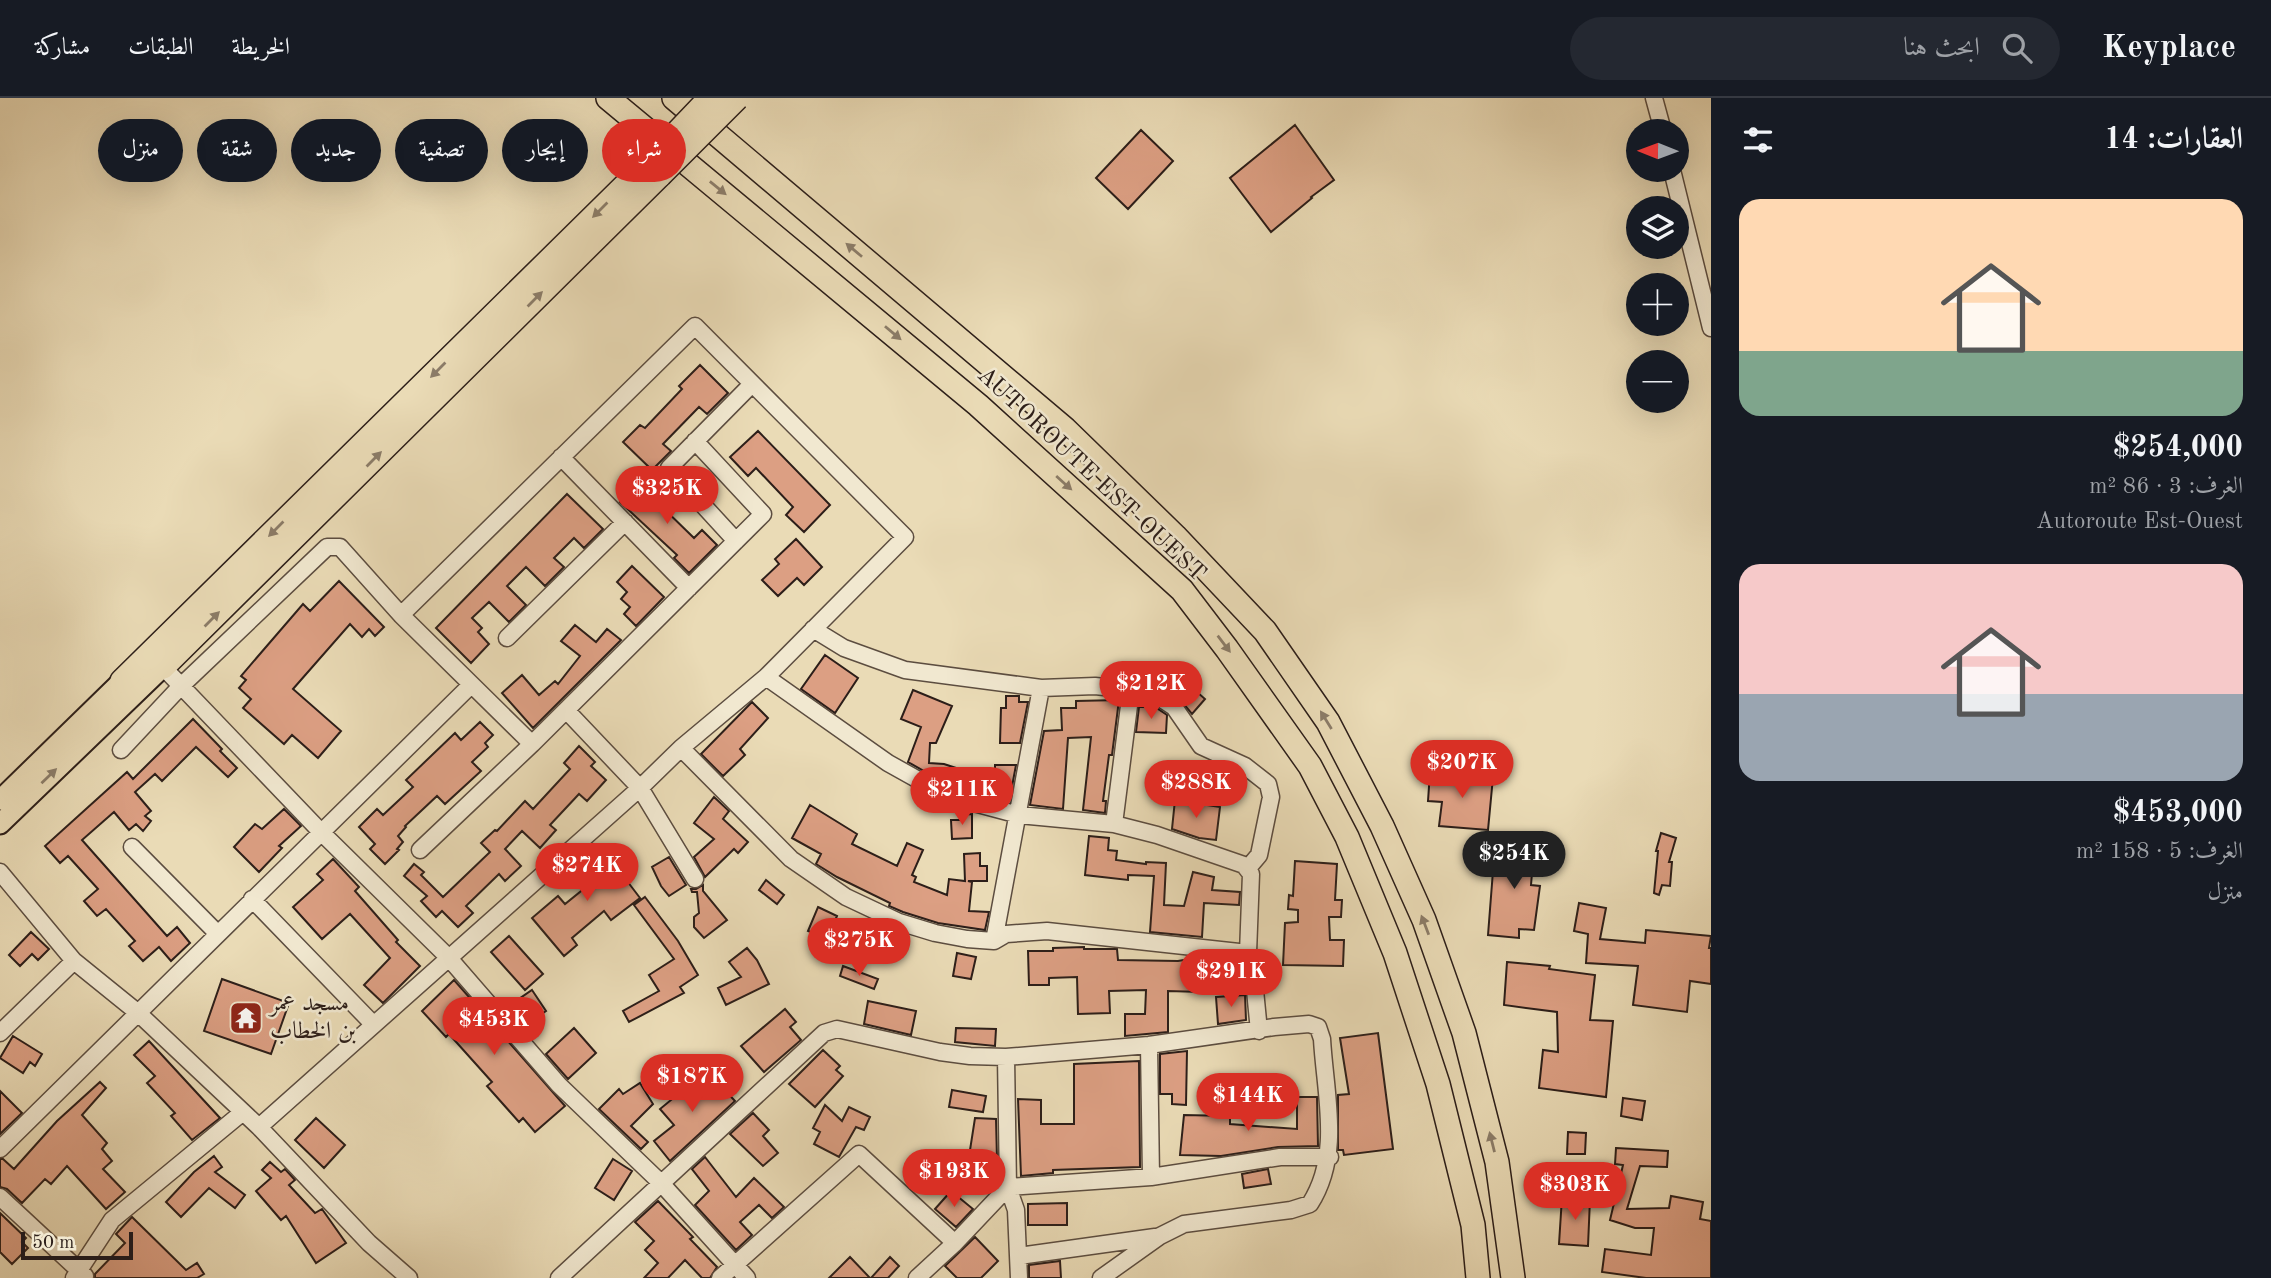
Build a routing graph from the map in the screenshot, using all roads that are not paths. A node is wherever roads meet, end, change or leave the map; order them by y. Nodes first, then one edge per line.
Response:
1 (608, 98) edge
2 (674, 98) edge
3 (710, 98) edge
4 (737, 98) edge
5 (1654, 98) edge
6 (1660, 119) edge
7 (686, 128) edge
8 (686, 141) edge
9 (639, 182) edge
10 (640, 182) edge
11 (1675, 182) edge
12 (1711, 328) edge
13 (752, 384) junction
14 (695, 441) junction
15 (561, 457) junction
16 (625, 522) junction
17 (736, 541) junction
18 (689, 588) junction
19 (401, 615) junction
20 (813, 629) junction
21 (508, 638) dead end
22 (163, 667) junction
23 (766, 677) junction
24 (122, 681) joint
25 (471, 685) junction
26 (181, 686) junction
27 (1041, 688) junction
28 (1131, 690) junction
29 (566, 710) junction
30 (532, 744) junction
31 (681, 748) junction
32 (121, 750) dead end
33 (640, 788) junction
34 (0, 800) edge
35 (1019, 815) junction
36 (0, 824) edge
37 (1114, 824) junction
38 (321, 832) junction
39 (132, 847) dead end
40 (420, 850) dead end
41 (1248, 868) junction
42 (0, 872) edge
43 (695, 879) dead end
44 (252, 899) junction
45 (217, 933) junction
46 (994, 941) junction
47 (1248, 953) junction
48 (448, 957) junction
49 (74, 961) junction
50 (137, 1012) junction
51 (373, 1024) junction
52 (1259, 1031) junction
53 (0, 1033) edge
54 (1149, 1045) junction
55 (1006, 1057) junction
56 (243, 1112) junction
57 (259, 1127) junction
58 (0, 1149) edge
59 (1330, 1157) junction
60 (1152, 1177) junction
61 (661, 1183) junction
62 (1008, 1187) junction
63 (0, 1198) edge
64 (1160, 1236) junction
65 (955, 1242) junction
66 (1018, 1256) junction
67 (733, 1266) junction
68 (80, 1276) edge
69 (409, 1278) edge
70 (559, 1278) edge
71 (720, 1278) edge
72 (747, 1278) edge
73 (917, 1278) edge
74 (1019, 1278) edge
75 (1101, 1278) edge
76 (1478, 1278) edge
77 (1513, 1278) edge

1 -> 76 highway, AUTOROUTE EST-OUEST
77 -> 2 highway, AUTOROUTE EST-OUEST
3 - 7 highway, bridge
4 - 8 highway, bridge
5 - 6 street
9 -> 24 highway
22 -> 10 highway
11 - 12 street
13 - 14 street
13 - 15 street
13 - 20 street
14 - 17 street
14 - 17 street
15 - 16 street
15 - 19 street
16 - 18 street
16 - 21 street
17 - 18 street
18 - 29 street
19 - 25 street
19 - 26 street
20 - 23 street
20 - 27 street
22 - 26 street
36 -> 22 main road
23 - 31 street
23 - 35 street
24 - 34 main road
25 - 30 street
25 - 38 street
26 - 32 street
26 - 38 street
27 - 28 street
27 - 35 street
28 - 37 street
28 - 41 street
29 - 30 street
29 - 33 street
30 - 40 street
31 - 33 street
31 - 46 street
33 - 43 street
33 - 48 street
35 - 37 street
35 - 46 street
37 - 41 street
38 - 44 street
38 - 48 street
39 - 45 street
41 - 47 street
42 - 49 street
44 - 45 street
44 - 51 street
45 - 50 street
46 - 47 street
47 - 52 street
48 - 51 street
48 - 61 street
49 - 50 street
49 - 53 street
50 - 56 street
50 - 58 street
51 - 57 street
52 - 54 street
52 - 59 street
54 - 55 street
54 - 60 street
55 - 61 street
55 - 62 street
56 - 57 street
56 - 68 street
57 - 69 street
59 - 60 street
59 - 64 street
60 - 62 street
61 - 67 street
61 - 70 street
62 - 65 street
62 - 66 street
63 - 68 street
64 - 66 street
64 - 75 street
65 - 67 street
65 - 73 street
66 - 74 street
67 - 71 street
67 - 72 street

